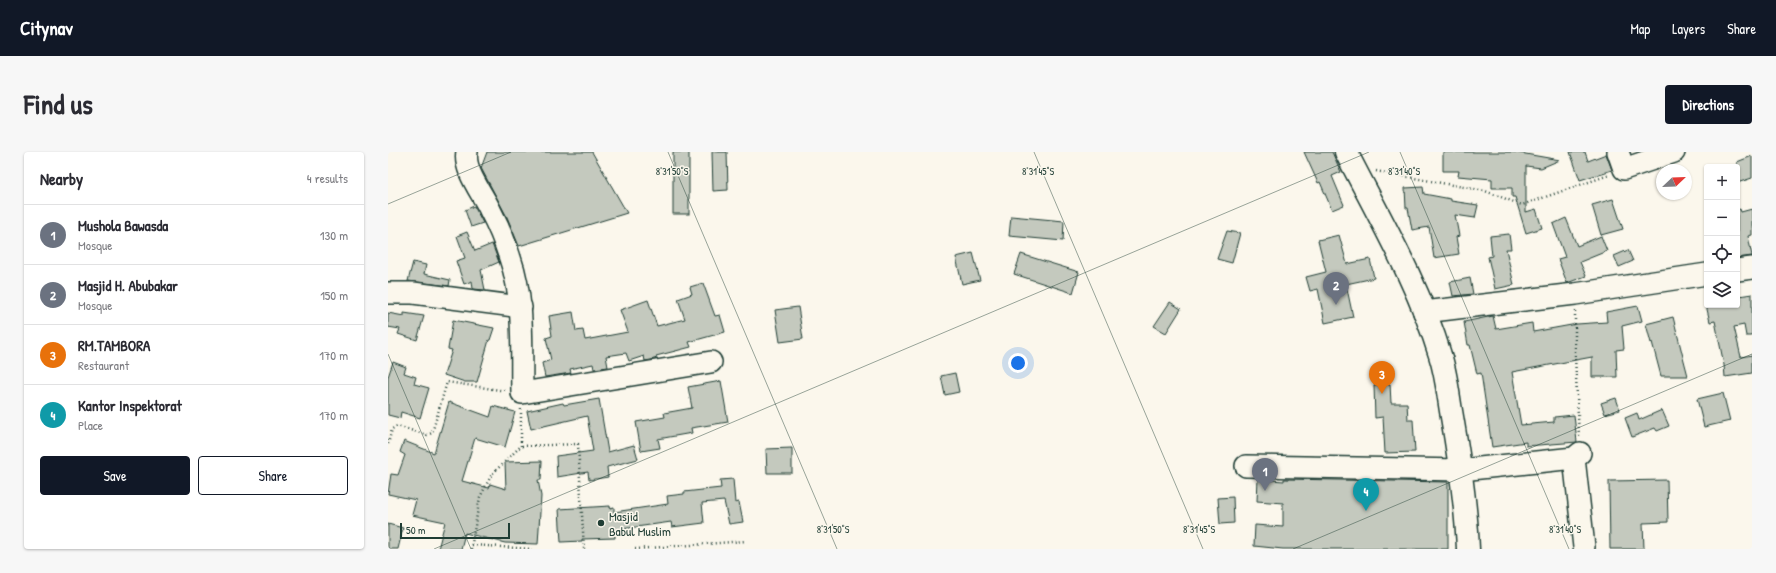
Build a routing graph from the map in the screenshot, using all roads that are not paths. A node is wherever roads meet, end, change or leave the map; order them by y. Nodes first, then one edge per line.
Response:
1 (467, 152) edge
2 (1674, 152) edge
3 (1350, 160) edge
4 (1621, 160) edge
5 (1752, 268) edge
6 (1740, 270) edge
7 (1704, 274) edge
8 (388, 294) edge
9 (521, 307) junction
10 (1424, 312) junction
11 (711, 362) dead end
12 (1246, 466) dead end
13 (1461, 470) junction
14 (1584, 547) dead end
15 (1468, 549) edge

1 - 9 street
2 - 4 street
3 - 10 highway
5 - 6 street
7 - 10 street
8 - 9 street
9 - 11 street
10 - 13 highway
12 - 13 street
13 - 14 street
13 - 15 highway

